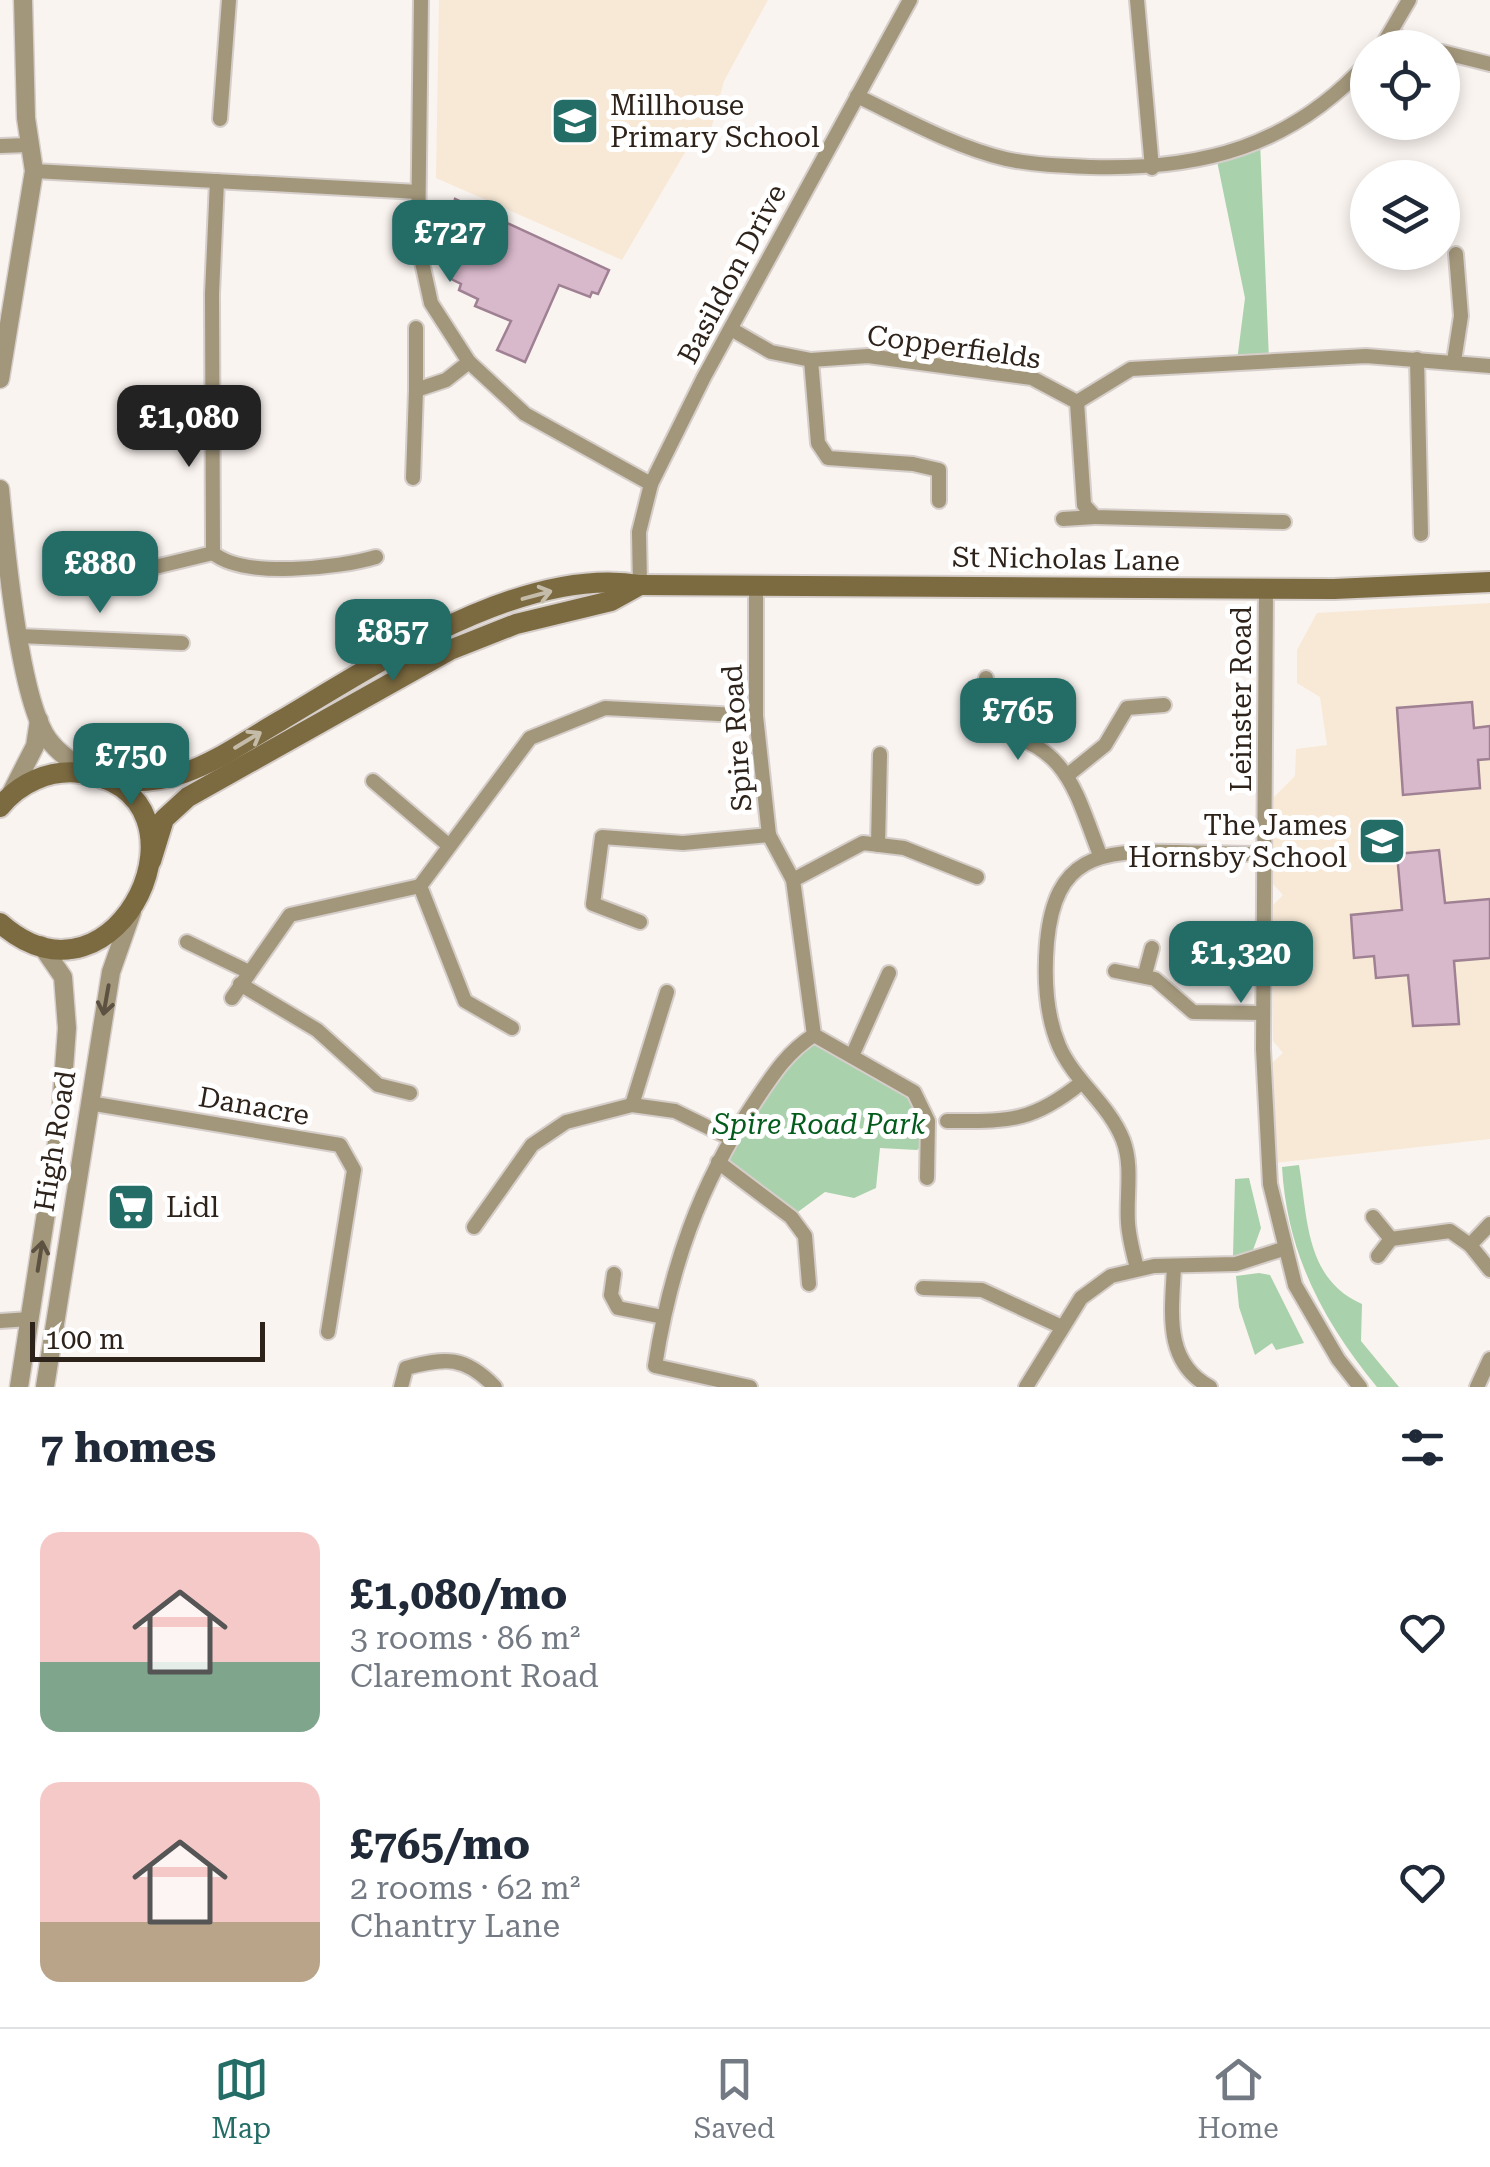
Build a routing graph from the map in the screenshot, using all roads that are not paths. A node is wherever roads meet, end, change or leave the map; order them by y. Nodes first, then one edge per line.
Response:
1 (23, 0) edge
2 (229, 0) edge
3 (421, 0) edge
4 (910, 0) edge
5 (1137, 0) edge
6 (1410, 0) edge
7 (1395, 30) edge
8 (1460, 56) edge
9 (1490, 64) edge
10 (1350, 81) edge
11 (857, 96) junction
12 (220, 119) dead end
13 (0, 146) edge
14 (29, 146) junction
15 (1152, 168) junction
16 (34, 172) junction
17 (217, 180) junction
18 (418, 192) junction
19 (1458, 270) edge
20 (416, 328) dead end
21 (732, 329) junction
22 (1417, 359) junction
23 (812, 360) junction
24 (1454, 361) junction
25 (469, 362) junction
26 (1490, 366) edge
27 (0, 376) edge
28 (416, 390) junction
29 (1076, 402) junction
30 (413, 478) dead end
31 (651, 484) junction
32 (0, 489) edge
33 (939, 501) dead end
34 (1094, 516) junction
35 (1064, 519) dead end
36 (1284, 522) dead end
37 (1421, 534) dead end
38 (214, 554) junction
39 (376, 557) dead end
40 (62, 564) dead end
41 (1490, 582) edge
42 (640, 585) junction
43 (756, 586) junction
44 (1266, 588) junction
45 (20, 636) junction
46 (182, 643) dead end
47 (986, 678) dead end
48 (1164, 705) dead end
49 (756, 716) junction
50 (39, 720) junction
51 (880, 754) dead end
52 (1070, 774) junction
53 (99, 778) junction
54 (372, 781) dead end
55 (2, 804) edge
56 (770, 835) junction
57 (447, 844) junction
58 (878, 845) junction
59 (1266, 854) junction
60 (1100, 856) junction
61 (151, 861) junction
62 (977, 878) dead end
63 (793, 880) junction
64 (420, 886) junction
65 (134, 907) junction
66 (0, 922) edge
67 (640, 922) dead end
68 (0, 934) edge
69 (187, 942) dead end
70 (36, 944) junction
71 (1152, 948) dead end
72 (1115, 971) dead end
73 (889, 974) dead end
74 (1146, 974) junction
75 (240, 985) junction
76 (666, 992) dead end
77 (1263, 1013) junction
78 (512, 1028) dead end
79 (814, 1035) junction
80 (852, 1056) junction
81 (1081, 1082) junction
82 (410, 1092) dead end
83 (89, 1103) junction
84 (632, 1104) junction
85 (947, 1121) dead end
86 (730, 1138) junction
87 (718, 1162) junction
88 (926, 1178) dead end
89 (1373, 1216) dead end
90 (1490, 1224) edge
91 (474, 1227) dead end
92 (1391, 1239) junction
93 (1470, 1245) junction
94 (1284, 1249) junction
95 (1378, 1256) dead end
96 (1174, 1266) junction
97 (1137, 1268) junction
98 (1490, 1270) edge
99 (614, 1274) dead end
100 (809, 1284) dead end
101 (924, 1288) dead end
102 (663, 1317) junction
103 (30, 1319) junction
104 (0, 1321) edge
105 (1062, 1327) junction
106 (328, 1332) dead end
107 (1490, 1359) edge
108 (19, 1387) edge
109 (45, 1387) edge
110 (402, 1387) edge
111 (495, 1387) edge
112 (750, 1387) edge
113 (1026, 1387) edge
114 (1210, 1387) edge
115 (1360, 1387) edge
116 (1477, 1387) edge

1 - 14 street
2 - 12 street
3 - 18 street
4 - 11 street, Basildon Drive
5 - 15 street
6 - 7 street
8 - 9 street
10 - 15 street
11 - 15 street
11 - 21 street, Basildon Drive
13 - 14 street
14 - 16 street
16 - 17 street
16 - 27 street
17 - 18 street
17 - 38 street
18 - 25 street
19 - 24 street
20 - 28 street
21 - 23 street, Copperfields
21 - 31 street, Basildon Drive
22 - 24 street
22 - 29 street
22 - 37 street
23 - 29 street, Copperfields
23 - 33 street
24 - 26 street
25 - 28 street
25 - 31 street
28 - 30 street
29 - 34 street
31 - 42 street, Basildon Drive
32 - 45 street
34 - 35 street
34 - 36 street
38 - 39 street
38 - 40 street
41 - 44 main road, St Nicholas Lane
42 - 43 main road, St Nicholas Lane
53 -> 42 main road, St Nicholas Lane
42 - 61 main road, St Nicholas Lane
43 - 44 main road, St Nicholas Lane
43 - 49 street, Spire Road
44 - 59 street, Leinster Road
45 - 46 street
45 - 50 street
47 - 52 street
48 - 52 street
49 - 56 street, Spire Road
49 - 57 street
50 - 53 street
50 - 55 street
51 - 58 street
52 - 60 street
53 - 55 main road, St Nicholas Lane
53 - 61 main road
54 - 57 street
56 - 63 street, Spire Road
56 - 67 street
57 - 64 street
58 - 62 street
58 - 63 street
59 - 60 street
59 - 77 street, Leinster Road
60 - 81 street
61 - 65 main road, St Nicholas Lane
63 - 79 street, Spire Road
64 - 75 street
64 - 78 street
65 - 70 main road
65 -> 83 street, High Road
66 - 70 main road
68 - 70 main road
69 - 75 street
103 -> 70 street, High Road
71 - 74 street
72 - 74 street
73 - 80 street
74 - 77 street
75 - 82 street
76 - 84 street
77 - 94 street, Leinster Road
79 - 80 street
79 - 86 street
80 - 88 street
81 - 85 street
81 - 97 street
83 - 106 street, Danacre
83 - 109 street, High Road
84 - 86 street
84 - 91 street
86 - 87 street
87 - 100 street
87 - 102 street
89 - 92 street
90 - 93 street
92 - 93 street
92 - 95 street
93 - 98 street
94 - 96 street
94 - 115 street, Leinster Road
96 - 97 street
96 - 114 street
97 - 105 street
99 - 102 street
101 - 105 street
102 - 112 street
103 - 104 street
103 - 108 street, High Road
105 - 113 street
107 - 116 street
110 - 111 street

